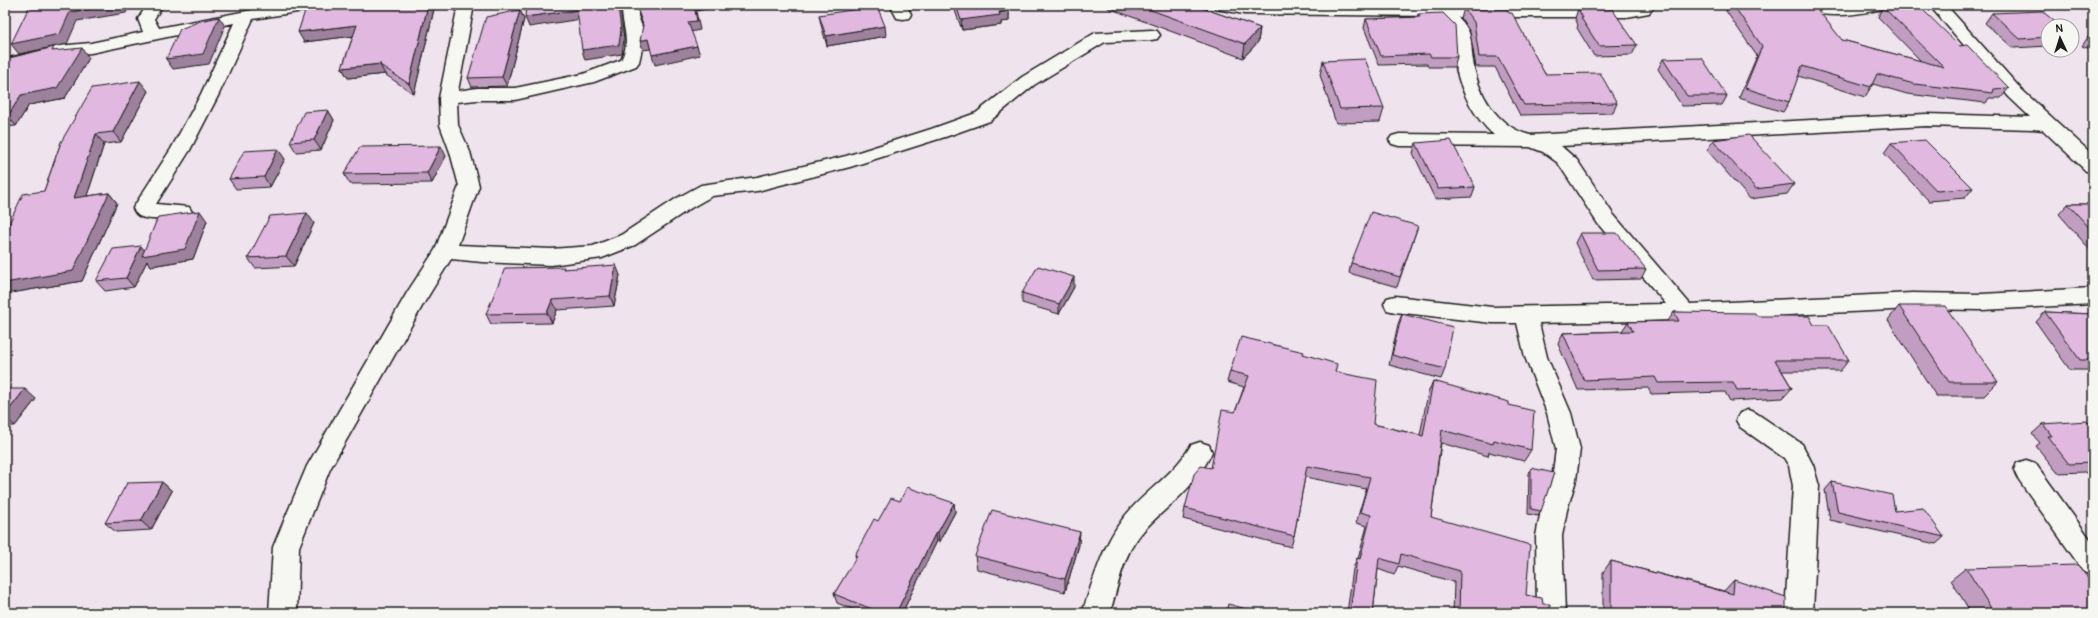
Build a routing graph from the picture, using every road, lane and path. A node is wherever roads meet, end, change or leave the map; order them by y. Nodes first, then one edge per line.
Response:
1 (154, 5) edge
2 (310, 5) edge
3 (466, 5) edge
4 (630, 5) edge
5 (1222, 5) edge
6 (1647, 5) edge
7 (1799, 5) edge
8 (1876, 5) edge
9 (1353, 8) edge
10 (1929, 8) edge
11 (1538, 9) edge
12 (1441, 12) junction
13 (246, 15) junction
14 (153, 34) junction
15 (1151, 35) dead end
16 (5, 64) edge
17 (448, 98) junction
18 (2048, 124) junction
19 (1399, 140) dead end
20 (1530, 141) junction
21 (2093, 166) edge
22 (182, 212) edge
23 (445, 251) junction
24 (2093, 296) edge
25 (1395, 304) dead end
26 (1685, 312) junction
27 (1526, 314) junction
28 (1748, 420) dead end
29 (1200, 452) dead end
30 (2026, 470) dead end
31 (2093, 564) edge
32 (283, 613) edge
33 (1096, 613) edge
34 (1551, 613) edge
35 (1799, 613) edge

1 - 14 street
2 - 13 street
3 - 17 street
4 - 17 street
5 - 9 street
6 - 11 street
7 - 8 street
9 - 12 street
10 - 18 street
11 - 12 street
12 - 20 street
13 - 14 street
13 - 22 street
14 - 16 street
15 - 23 street
17 - 23 street
18 - 20 street
18 - 21 street
19 - 20 street
20 - 26 street
23 - 32 street
24 - 26 street
25 - 27 street
26 - 27 street
27 - 34 street
28 - 35 street
29 - 33 street
30 - 31 street

